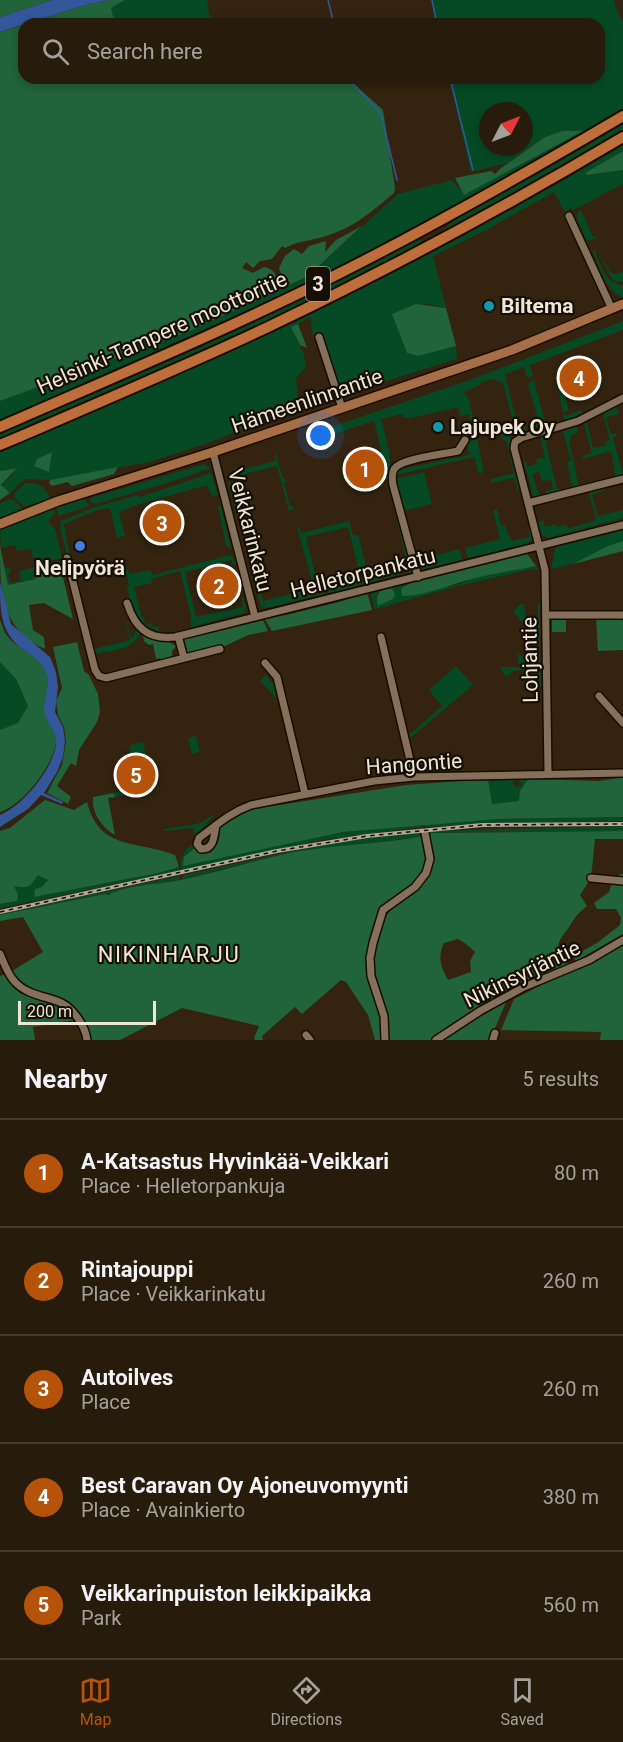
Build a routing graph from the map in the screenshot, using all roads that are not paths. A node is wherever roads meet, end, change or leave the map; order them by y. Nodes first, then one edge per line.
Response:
1 (623, 116) edge
2 (623, 137) edge
3 (571, 215) dead end
4 (617, 307) edge
5 (319, 337) dead end
6 (623, 398) edge
7 (342, 408) junction
8 (0, 427) edge
9 (465, 440) dead end
10 (0, 445) edge
11 (213, 452) junction
12 (623, 479) edge
13 (528, 503) junction
14 (0, 524) edge
15 (623, 525) edge
16 (540, 547) junction
17 (66, 558) dead end
18 (418, 577) junction
19 (127, 603) dead end
20 (546, 615) junction
21 (623, 615) edge
22 (255, 617) junction
23 (178, 636) junction
24 (381, 637) dead end
25 (220, 649) dead end
26 (184, 658) junction
27 (265, 663) dead end
28 (598, 696) dead end
29 (623, 723) edge
30 (548, 773) junction
31 (623, 773) edge
32 (414, 777) junction
33 (305, 794) junction
34 (216, 825) dead end
35 (425, 833) dead end
36 (591, 878) dead end
37 (623, 882) edge
38 (623, 940) edge
39 (0, 954) edge
40 (87, 1040) edge
41 (385, 1040) edge
42 (436, 1040) edge

1 - 8 highway, Helsinki-Tampere moottoritie / 3
2 - 10 highway, Helsinki-Tampere moottoritie / 3
3 - 4 street
4 - 7 main road, Hämeenlinnantie
5 - 7 street
6 - 13 street, Lohjantie
7 - 11 main road, Hämeenlinnantie
9 - 18 street
11 - 14 main road, Hämeenlinnantie
11 - 22 street, Veikkarinkatu
12 - 13 street
13 - 16 street, Lohjantie
15 - 16 street, Helletorpankatu
16 - 18 street, Helletorpankatu
16 - 20 street, Lohjantie
17 - 26 street
18 - 22 street, Helletorpankatu
19 - 23 street, Helletorpankatu
20 - 21 street
20 - 30 street, Lohjantie
22 - 23 street, Helletorpankatu
23 - 26 street
24 - 32 street
25 - 26 street
27 - 33 street
28 - 29 street
30 - 31 street, Hangontie
30 - 32 street, Hangontie
32 - 33 street, Hangontie
33 - 34 street, Hangontie
35 - 41 street
36 - 37 street
38 - 42 street, Nikinsyrjäntie
39 - 40 street

